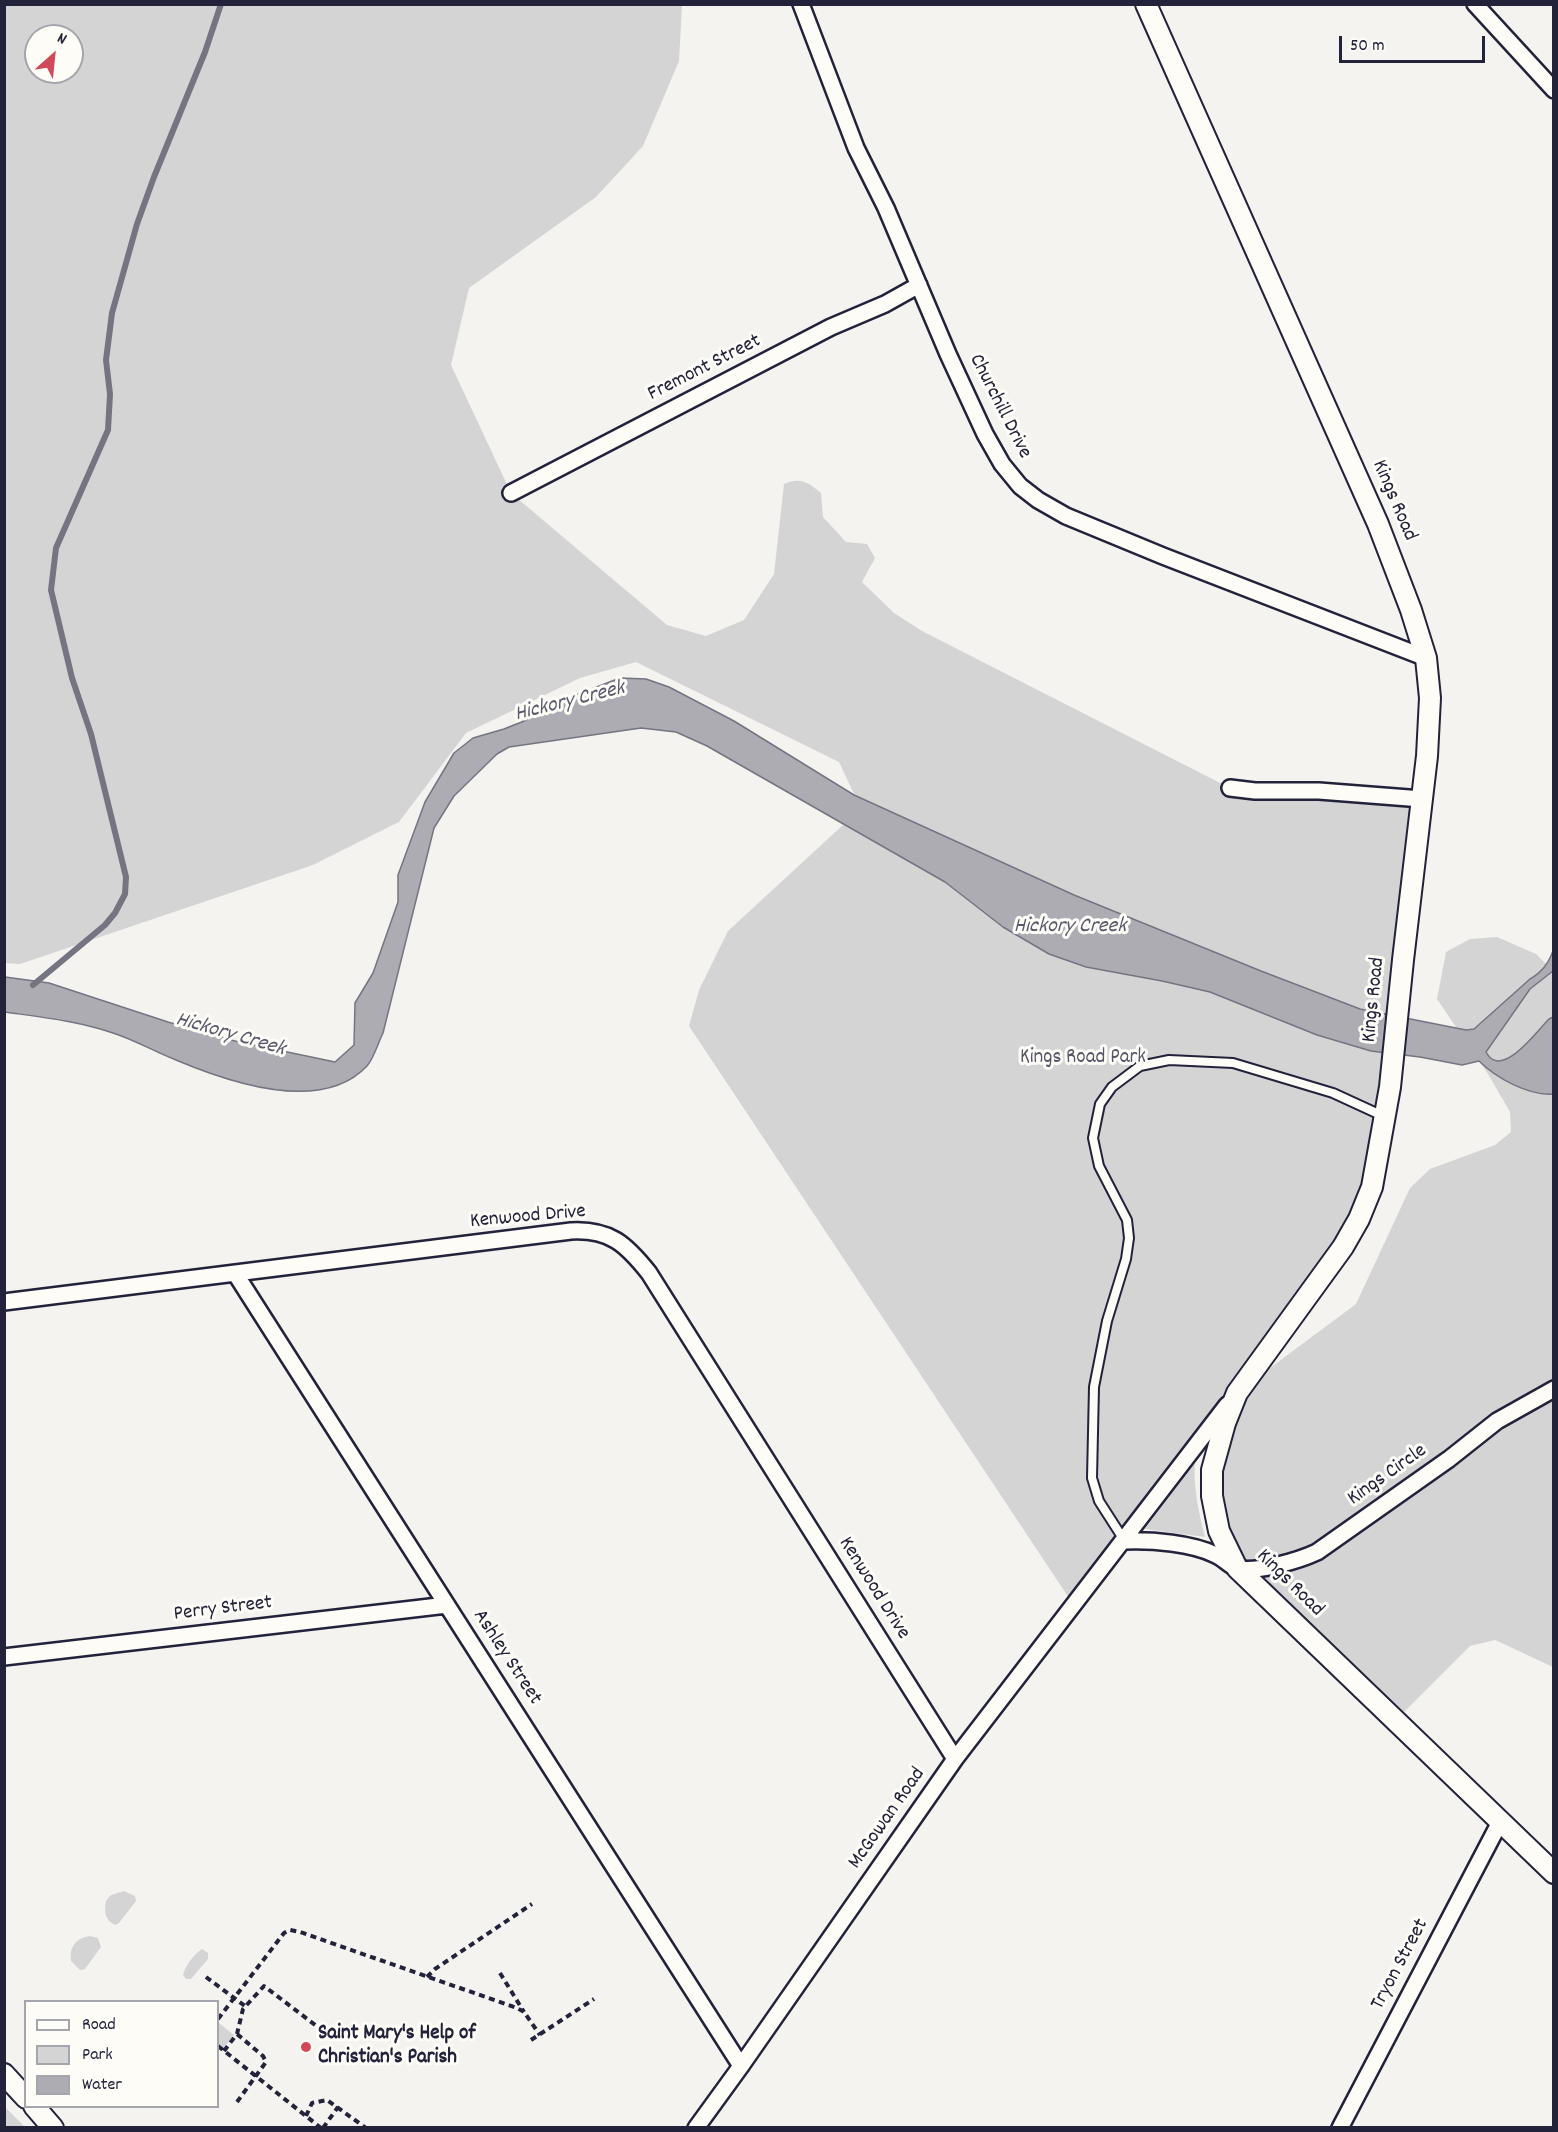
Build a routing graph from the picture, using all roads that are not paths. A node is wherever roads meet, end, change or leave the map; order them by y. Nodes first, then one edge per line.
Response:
1 (801, 4) edge
2 (1146, 4) edge
3 (1475, 4) edge
4 (1554, 90) edge
5 (919, 285) junction
6 (511, 493) dead end
7 (1426, 658) junction
8 (1230, 788) dead end
9 (1422, 799) junction
10 (1386, 1117) junction
11 (235, 1273) junction
12 (4, 1302) edge
13 (1554, 1389) edge
14 (1237, 1393) junction
15 (1125, 1541) junction
16 (1236, 1568) junction
17 (447, 1605) junction
18 (4, 1657) edge
19 (956, 1759) junction
20 (1500, 1822) junction
21 (1554, 1873) edge
22 (741, 2066) junction
23 (4, 2074) edge
24 (24, 2096) edge
25 (36, 2108) edge
26 (53, 2127) edge
27 (696, 2127) edge
28 (1340, 2127) edge

1 - 5 street, Churchill Drive
2 - 7 street, Kings Road
3 - 4 street
5 - 6 street, Fremont Street
5 - 7 street, Churchill Drive
7 - 9 street, Kings Road
8 - 9 street
9 - 10 street, Kings Road
10 - 14 street, Kings Road
10 - 15 lane
11 - 12 street, Kenwood Drive
11 - 17 street, Ashley Street
11 - 19 street, Kenwood Drive
13 - 16 street, Kings Circle
14 - 15 street, McGowan Road
14 - 16 street, Kings Road
15 - 16 street
15 - 19 street, McGowan Road
16 - 20 street, Kings Road
17 - 18 street, Perry Street
17 - 22 street, Ashley Street
19 - 22 street, McGowan Road
20 - 21 street, Kings Road
20 - 28 street, Tryon Street
22 - 27 street, McGowan Road
23 - 24 street
25 - 26 street

